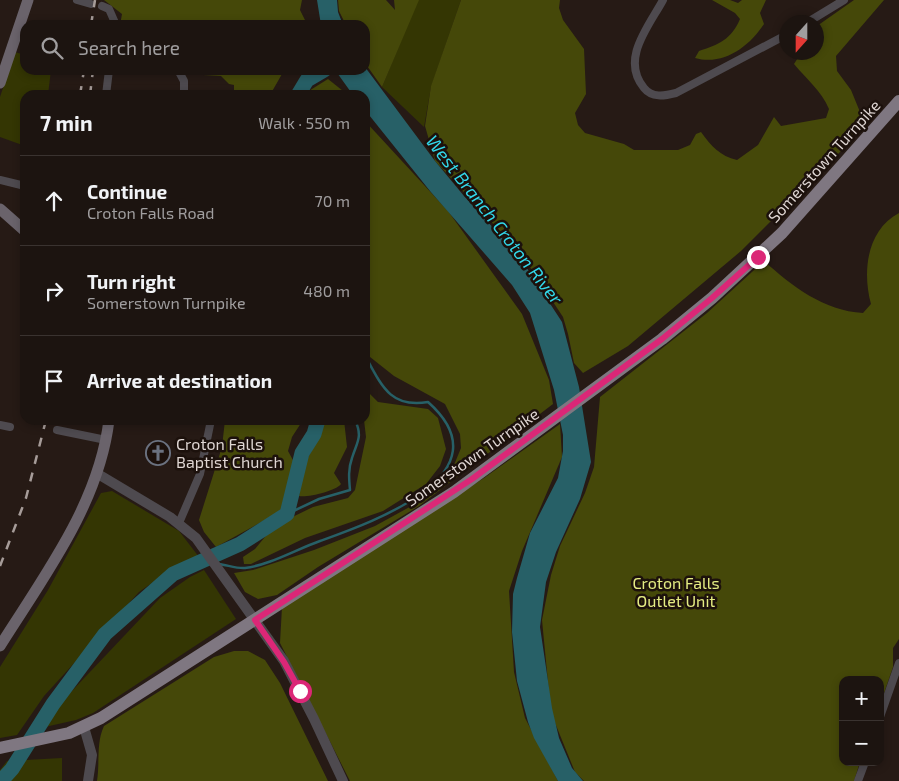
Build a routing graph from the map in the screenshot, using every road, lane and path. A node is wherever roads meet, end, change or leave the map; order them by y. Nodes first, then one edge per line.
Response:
1 (28, 0) edge
2 (77, 0) edge
3 (663, 0) edge
4 (844, 0) edge
5 (91, 4) dead end
6 (102, 6) dead end
7 (819, 15) edge
8 (21, 20) edge
9 (114, 20) edge
10 (20, 24) edge
11 (779, 39) edge
12 (109, 75) edge
13 (181, 75) edge
14 (0, 83) edge
15 (107, 90) edge
16 (184, 90) edge
17 (899, 101) edge
18 (0, 180) edge
19 (20, 185) edge
20 (0, 209) edge
21 (20, 227) edge
22 (0, 425) edge
23 (108, 425) edge
24 (210, 425) edge
25 (10, 427) dead end
26 (57, 430) dead end
27 (106, 440) junction
28 (98, 474) junction
29 (179, 523) junction
30 (255, 620) junction
31 (0, 646) edge
32 (899, 663) edge
33 (884, 706) edge
34 (84, 727) junction
35 (0, 748) edge
36 (864, 766) edge
37 (88, 781) edge
38 (343, 781) edge
39 (858, 781) edge

1 - 8 main road
2 - 5 street
3 - 11 street
4 - 7 street
6 - 9 street
10 - 14 main road
12 - 15 street
13 - 16 street
17 - 30 main road, Somerstown Turnpike
18 - 19 street
20 - 21 main road
22 - 25 street
23 - 27 main road
24 - 29 street
26 - 27 street
27 - 28 main road
28 - 29 street
28 - 31 main road
29 - 30 street
30 - 34 main road, Somerstown Turnpike
30 - 38 street
32 - 33 street
34 - 35 main road, Somerstown Turnpike
34 - 37 street
36 - 39 street

